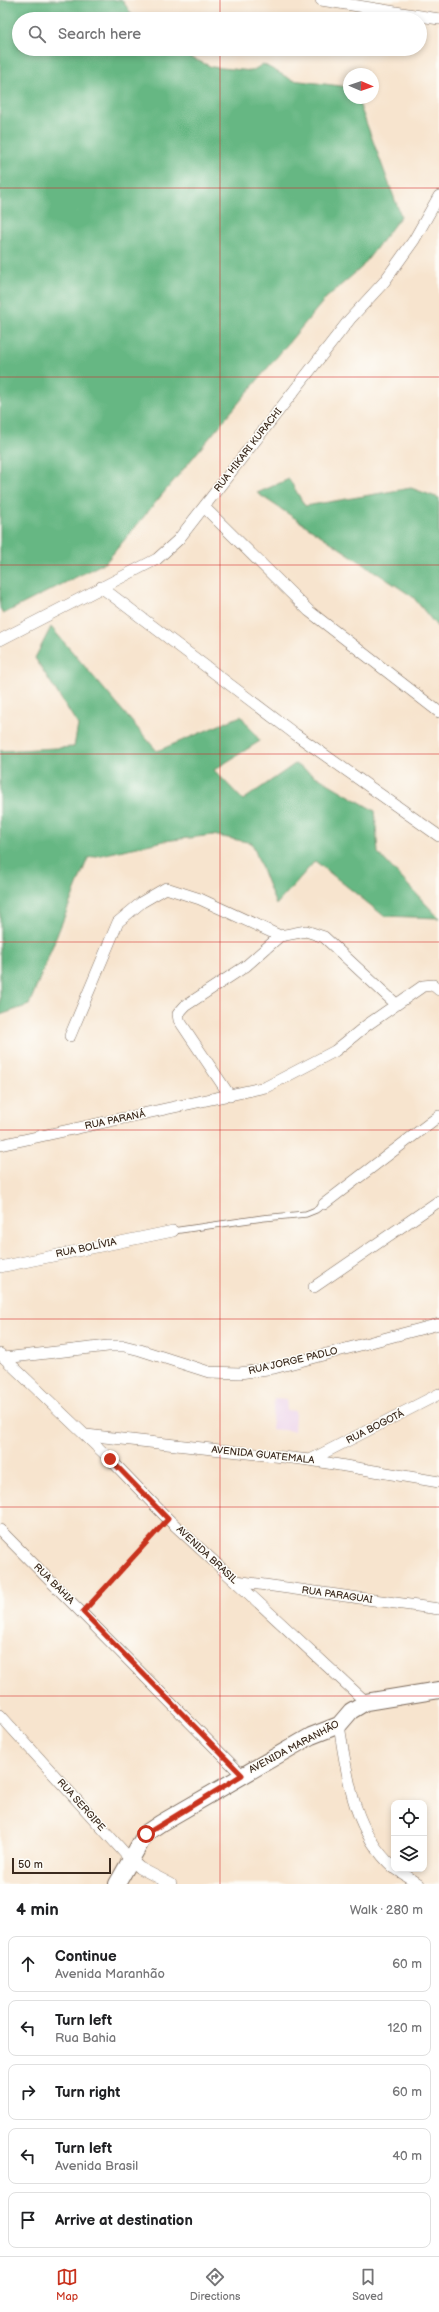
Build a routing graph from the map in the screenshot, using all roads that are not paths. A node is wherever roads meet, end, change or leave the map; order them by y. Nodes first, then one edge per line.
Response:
1 (321, 0) edge
2 (400, 12) edge
3 (427, 16) edge
4 (439, 18) edge
5 (439, 196) edge
6 (204, 507) junction
7 (101, 587) junction
8 (0, 640) edge
9 (439, 712) edge
10 (439, 836) edge
11 (280, 936) junction
12 (439, 990) edge
13 (396, 1004) junction
14 (70, 1036) dead end
15 (230, 1096) junction
16 (439, 1116) edge
17 (0, 1145) edge
18 (439, 1201) edge
19 (324, 1204) joint
20 (173, 1231) joint
21 (0, 1267) edge
22 (314, 1287) dead end
23 (439, 1324) edge
24 (2, 1356) edge
25 (439, 1394) edge
26 (86, 1435) junction
27 (310, 1460) junction
28 (439, 1482) edge
29 (0, 1530) edge
30 (236, 1581) junction
31 (439, 1609) edge
32 (439, 1690) edge
33 (366, 1702) junction
34 (0, 1716) edge
35 (340, 1725) junction
36 (242, 1775) junction
37 (130, 1859) junction
38 (391, 1863) edge
39 (401, 1872) edge
40 (117, 1884) edge
41 (171, 1884) edge
42 (419, 1884) edge

1 - 2 street
3 - 4 street
5 - 6 street, RUA HIKARI KURACHI
6 - 7 street, RUA HIKARI KURACHI
6 - 9 street
7 - 8 street, RUA HIKARI KURACHI
7 - 10 street
11 - 13 street
11 - 14 street
11 - 15 street
12 - 13 street, RUA PARANÁ
13 - 15 street, RUA PARANÁ
15 - 17 street, RUA PARANÁ
16 - 19 street
18 - 22 street
19 - 20 lane
20 - 21 street, RUA BOLÍVIA
23 - 24 street, RUA JORGE PADLO
24 - 26 street, AVENIDA BRASIL
25 - 27 street, RUA BOGOTÁ
26 - 27 street, AVENIDA GUATEMALA
26 - 30 street, AVENIDA BRASIL
27 - 28 street, AVENIDA GUATEMALA
29 - 36 street, RUA BAHIA
30 - 31 street, RUA PARAGUAI
30 - 33 street, AVENIDA BRASIL
32 - 33 main road
33 - 35 main road, AVENIDA MARANHÃO
34 - 37 street, RUA SERGIPE
35 - 36 main road, AVENIDA MARANHÃO
35 - 38 street
36 - 37 main road, AVENIDA MARANHÃO
37 - 40 main road, AVENIDA MARANHÃO
37 - 41 street, RUA SERGIPE
39 - 42 street

